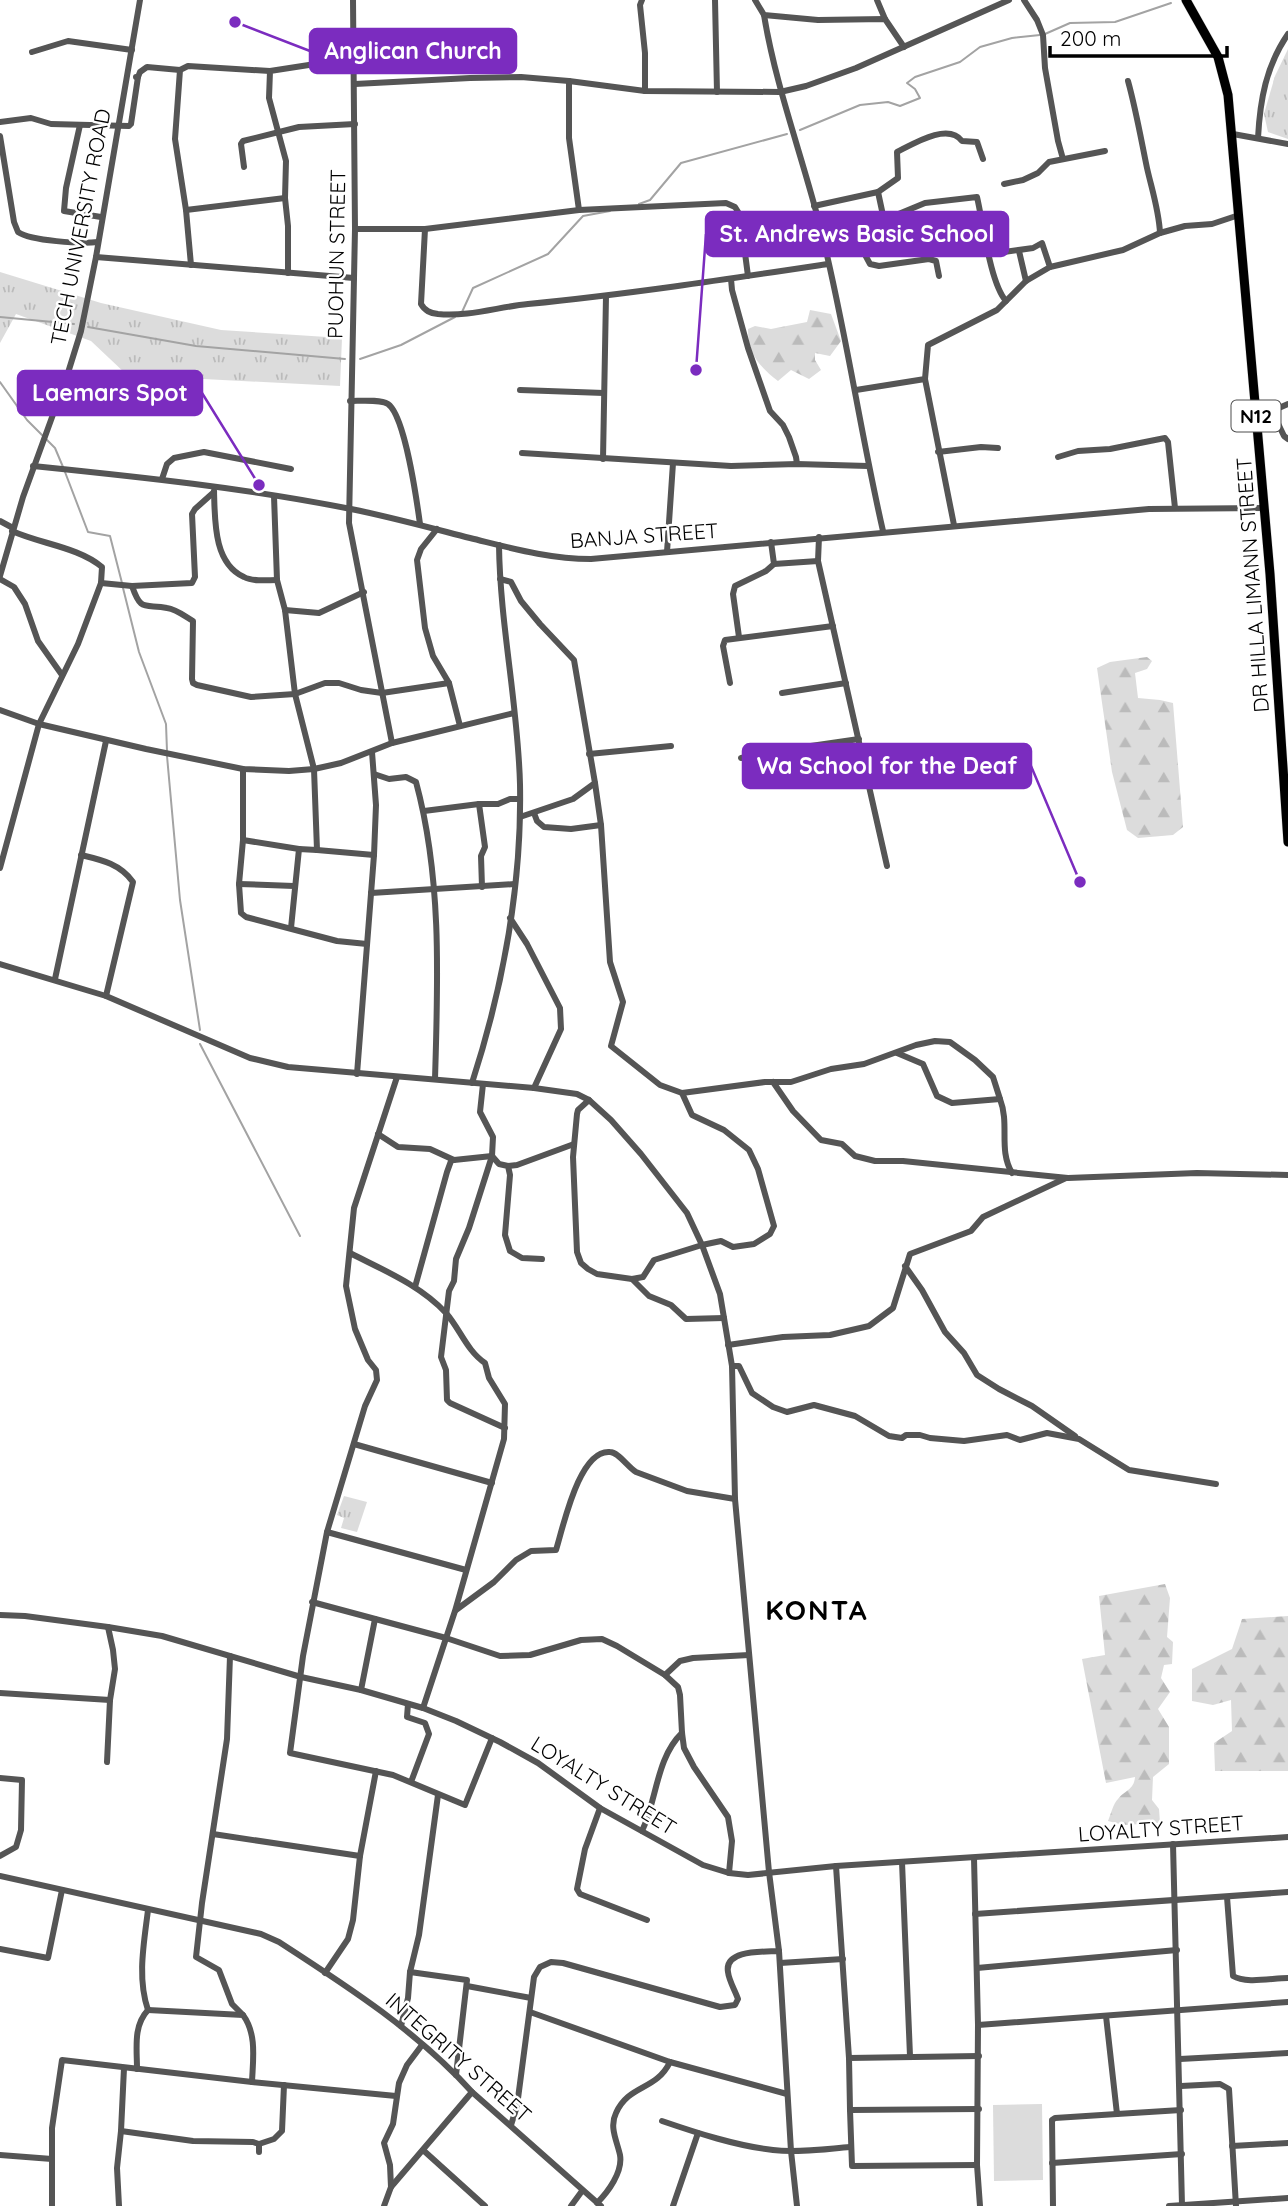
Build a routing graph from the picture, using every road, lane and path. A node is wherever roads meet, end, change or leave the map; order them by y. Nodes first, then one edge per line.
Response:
1 (140, 0) edge
2 (353, 0) edge
3 (642, 0) edge
4 (715, 0) edge
5 (755, 0) edge
6 (877, 0) edge
7 (1009, 0) edge
8 (1024, 0) edge
9 (1186, 0) edge
10 (764, 15) junction
11 (885, 19) junction
12 (1288, 34) edge
13 (904, 47) junction
14 (132, 50) junction
15 (32, 52) dead end
16 (354, 58) junction
17 (180, 70) junction
18 (270, 71) junction
19 (127, 76) junction
20 (138, 77) junction
21 (569, 81) junction
22 (1128, 81) dead end
23 (355, 84) junction
24 (645, 91) junction
25 (717, 92) junction
26 (780, 92) junction
27 (1, 120) edge
28 (355, 124) junction
29 (80, 125) junction
30 (118, 125) junction
31 (279, 131) junction
32 (1233, 134) junction
33 (0, 136) edge
34 (1258, 138) junction
35 (1288, 144) edge
36 (1105, 150) dead end
37 (983, 159) dead end
38 (1063, 159) junction
39 (244, 167) dead end
40 (1004, 184) dead end
41 (878, 192) junction
42 (285, 198) junction
43 (814, 206) junction
44 (186, 210) junction
45 (579, 210) junction
46 (1239, 215) junction
47 (102, 217) junction
48 (884, 220) junction
49 (849, 225) junction
50 (983, 228) junction
51 (355, 229) junction
52 (425, 229) junction
53 (821, 229) junction
54 (1160, 233) junction
55 (98, 242) junction
56 (1018, 251) junction
57 (990, 254) junction
58 (96, 257) junction
59 (828, 264) junction
60 (191, 265) junction
61 (1050, 267) junction
62 (288, 273) junction
63 (748, 276) junction
64 (939, 276) dead end
65 (354, 278) junction
66 (731, 279) junction
67 (1026, 281) junction
68 (606, 296) junction
69 (1006, 301) junction
70 (925, 379) junction
71 (520, 390) dead end
72 (856, 390) junction
73 (604, 393) junction
74 (350, 401) junction
75 (1288, 404) edge
76 (1256, 411) junction
77 (1272, 411) junction
78 (1288, 439) edge
79 (998, 448) dead end
80 (939, 452) junction
81 (522, 453) dead end
82 (1058, 457) dead end
83 (603, 459) junction
84 (673, 463) junction
85 (797, 464) junction
86 (33, 466) junction
87 (868, 466) junction
88 (291, 468) dead end
89 (162, 479) junction
90 (213, 489) junction
91 (274, 496) junction
92 (1175, 508) junction
93 (1264, 508) junction
94 (349, 509) junction
95 (0, 521) edge
96 (420, 524) junction
97 (954, 525) junction
98 (13, 529) junction
99 (437, 529) junction
100 (883, 531) junction
101 (819, 537) junction
102 (771, 542) junction
103 (499, 545) junction
104 (667, 552) junction
105 (818, 561) junction
106 (774, 564) junction
107 (0, 577) edge
108 (499, 579) junction
109 (277, 580) junction
110 (101, 583) junction
111 (132, 586) junction
112 (364, 592) junction
113 (285, 610) junction
114 (833, 626) junction
115 (739, 637) junction
116 (62, 675) junction
117 (449, 683) junction
118 (730, 683) dead end
119 (846, 683) junction
120 (382, 693) junction
121 (782, 693) dead end
122 (295, 694) junction
123 (0, 710) edge
124 (514, 713) junction
125 (39, 724) junction
126 (460, 726) junction
127 (859, 739) junction
128 (106, 741) junction
129 (391, 743) junction
130 (671, 746) dead end
131 (372, 752) junction
132 (589, 754) junction
133 (740, 758) dead end
134 (243, 769) junction
135 (314, 769) junction
136 (374, 774) junction
137 (595, 783) junction
138 (520, 799) junction
139 (479, 804) junction
140 (424, 811) junction
141 (534, 813) junction
142 (520, 817) junction
143 (601, 825) junction
144 (0, 836) edge
145 (8, 838) junction
146 (243, 840) junction
147 (1288, 842) edge
148 (299, 849) junction
149 (317, 850) junction
150 (81, 855) junction
151 (374, 855) junction
152 (887, 866) dead end
153 (0, 868) edge
154 (239, 884) junction
155 (515, 884) junction
156 (294, 886) junction
157 (482, 887) junction
158 (434, 890) junction
159 (370, 893) junction
160 (510, 918) junction
161 (290, 928) junction
162 (367, 944) junction
163 (0, 964) edge
164 (55, 979) junction
165 (106, 996) junction
166 (897, 1053) junction
167 (357, 1074) junction
168 (397, 1077) junction
169 (435, 1079) junction
170 (773, 1082) junction
171 (472, 1083) junction
172 (483, 1084) junction
173 (534, 1088) junction
174 (682, 1093) junction
175 (1000, 1099) junction
176 (589, 1100) junction
177 (378, 1134) junction
178 (574, 1144) junction
179 (492, 1156) junction
180 (454, 1160) junction
181 (508, 1166) junction
182 (1012, 1174) junction
183 (1288, 1175) edge
184 (1068, 1178) junction
185 (702, 1245) junction
186 (350, 1253) junction
187 (542, 1259) dead end
188 (905, 1266) junction
189 (632, 1279) junction
190 (415, 1287) junction
191 (446, 1313) junction
192 (724, 1318) junction
193 (728, 1345) junction
194 (732, 1366) junction
195 (505, 1428) junction
196 (1079, 1439) junction
197 (354, 1444) junction
198 (492, 1483) junction
199 (1216, 1484) dead end
200 (735, 1499) junction
201 (327, 1532) junction
202 (466, 1570) junction
203 (313, 1602) junction
204 (455, 1611) junction
205 (0, 1615) edge
206 (375, 1619) junction
207 (108, 1627) junction
208 (446, 1637) junction
209 (749, 1655) junction
210 (230, 1656) junction
211 (665, 1675) junction
212 (301, 1677) junction
213 (361, 1690) junction
214 (0, 1693) edge
215 (110, 1700) junction
216 (408, 1704) junction
217 (422, 1708) junction
218 (682, 1733) junction
219 (492, 1738) junction
220 (107, 1762) dead end
221 (376, 1771) junction
222 (0, 1778) edge
223 (411, 1782) junction
224 (438, 1795) junction
225 (600, 1808) junction
226 (642, 1831) junction
227 (213, 1834) junction
228 (1288, 1837) edge
229 (1174, 1844) junction
230 (0, 1856) edge
231 (360, 1856) junction
232 (974, 1858) junction
233 (902, 1862) junction
234 (836, 1866) junction
235 (769, 1872) junction
236 (729, 1873) junction
237 (0, 1876) edge
238 (62, 1890) junction
239 (1288, 1892) edge
240 (1227, 1897) junction
241 (1176, 1900) junction
242 (148, 1910) junction
243 (975, 1914) junction
244 (200, 1920) junction
245 (647, 1920) dead end
246 (0, 1949) edge
247 (1177, 1950) junction
248 (779, 1951) junction
249 (843, 1959) junction
250 (780, 1963) junction
251 (977, 1969) junction
252 (410, 1972) junction
253 (325, 1973) junction
254 (1288, 1978) edge
255 (467, 1986) junction
256 (531, 1998) junction
257 (1288, 2002) edge
258 (148, 2010) junction
259 (1179, 2010) junction
260 (530, 2012) junction
261 (243, 2015) junction
262 (1106, 2016) junction
263 (978, 2025) junction
264 (401, 2026) junction
265 (422, 2045) junction
266 (1288, 2053) edge
267 (910, 2056) junction
268 (979, 2056) junction
269 (849, 2058) junction
270 (1180, 2059) junction
271 (670, 2062) junction
272 (124, 2068) junction
273 (137, 2069) junction
274 (456, 2075) junction
275 (252, 2082) junction
276 (284, 2085) junction
277 (1181, 2086) junction
278 (472, 2092) junction
279 (787, 2094) junction
280 (396, 2096) junction
281 (979, 2109) junction
282 (850, 2110) junction
283 (1181, 2110) junction
284 (1117, 2114) junction
285 (662, 2121) dead end
286 (512, 2125) junction
287 (121, 2132) junction
288 (698, 2133) junction
289 (1288, 2143) edge
290 (1232, 2146) junction
291 (850, 2147) junction
292 (423, 2150) junction
293 (791, 2151) junction
294 (1182, 2154) junction
295 (0, 2155) edge
296 (52, 2159) junction
297 (1052, 2164) junction
298 (977, 2165) junction
299 (391, 2187) junction
300 (582, 2191) junction
301 (1288, 2199) edge
302 (599, 2204) edge
303 (1236, 2204) edge
304 (1182, 2205) edge
305 (51, 2206) edge
306 (119, 2206) edge
307 (384, 2206) edge
308 (485, 2206) edge
309 (571, 2206) edge
310 (673, 2206) edge
311 (797, 2206) edge
312 (980, 2206) edge
313 (1054, 2206) edge
314 (1169, 2206) edge

1 - 14 street, TECH UNIVERSITY ROAD
2 - 16 street, PUOHUN STREET
3 - 24 street
4 - 25 street
5 - 10 street
6 - 11 street
7 - 13 street
8 - 38 street
9 - 32 highway, DR HILLA LIMANN STREET / N12
10 - 11 street
10 - 26 street
11 - 13 street
12 - 34 street
13 - 26 street
14 - 15 street
14 - 19 street, TECH UNIVERSITY ROAD
16 - 18 street
16 - 23 street, PUOHUN STREET
17 - 18 street
17 - 20 street
17 - 44 street
18 - 31 street
19 - 20 street
19 - 30 street, TECH UNIVERSITY ROAD
20 - 30 street
21 - 23 street
21 - 24 street
21 - 45 street
22 - 54 street
23 - 28 street, PUOHUN STREET
24 - 25 street
25 - 26 street
26 - 43 street
27 - 29 street
28 - 31 street
28 - 51 street, PUOHUN STREET
29 - 30 street
29 - 47 street
30 - 47 street, TECH UNIVERSITY ROAD
31 - 39 street
31 - 42 street
32 - 34 street
32 - 46 highway, DR HILLA LIMANN STREET / N12
33 - 55 street
34 - 35 street
36 - 38 street
37 - 41 street
38 - 40 street
41 - 43 street
41 - 48 street
42 - 44 street
42 - 62 street
43 - 53 street
44 - 60 street
45 - 52 street
45 - 63 street
46 - 54 street
46 - 76 highway, DR HILLA LIMANN STREET / N12
47 - 55 street, TECH UNIVERSITY ROAD
48 - 49 street
48 - 50 street
48 - 50 street
49 - 53 street
49 - 64 street
50 - 57 street
51 - 52 street
51 - 65 street, PUOHUN STREET
52 - 68 street
53 - 59 street
54 - 61 street
55 - 58 street, TECH UNIVERSITY ROAD
56 - 57 street
56 - 61 street
56 - 67 street
57 - 69 street
58 - 60 street
58 - 86 street, TECH UNIVERSITY ROAD
59 - 63 street
59 - 72 street
60 - 62 street
61 - 67 street
62 - 65 street
63 - 66 street
65 - 74 street, PUOHUN STREET
66 - 68 street
66 - 85 street
67 - 69 street
68 - 73 street
69 - 70 street
70 - 72 street
70 - 80 street
71 - 73 street
72 - 87 street
73 - 83 street
74 - 94 street, PUOHUN STREET
74 - 96 street
75 - 77 street
76 - 77 street
76 - 93 highway, DR HILLA LIMANN STREET / N12
77 - 78 street
79 - 80 street
80 - 97 street
81 - 83 street
82 - 92 street
83 - 84 street
84 - 85 street
84 - 104 street
85 - 87 street
86 - 89 street, BANJA STREET
86 - 98 street, TECH UNIVERSITY ROAD
87 - 100 street
88 - 89 street
89 - 90 street, BANJA STREET
90 - 91 street, BANJA STREET
90 - 109 street
90 - 111 street
91 - 94 street, BANJA STREET
91 - 109 street
92 - 93 street, BANJA STREET
92 - 97 street, BANJA STREET
93 - 147 highway, DR HILLA LIMANN STREET / N12
94 - 96 street, BANJA STREET
94 - 112 street, PUOHUN STREET
95 - 98 street
96 - 99 street, BANJA STREET
97 - 100 street, BANJA STREET
98 - 107 street, TECH UNIVERSITY ROAD
98 - 110 street
99 - 103 street, BANJA STREET
99 - 117 street
100 - 101 street, BANJA STREET
101 - 102 street, BANJA STREET
101 - 105 street
102 - 104 street, BANJA STREET
102 - 106 street
103 - 104 street, BANJA STREET
103 - 108 street
105 - 106 street
105 - 114 street
106 - 115 street
107 - 116 street
108 - 124 street
108 - 132 street
109 - 113 street
110 - 111 street
110 - 116 street
111 - 122 street
112 - 113 street
112 - 120 street, PUOHUN STREET
113 - 122 street
114 - 115 street
114 - 119 street
115 - 118 street
116 - 125 street
117 - 120 street
117 - 126 street
119 - 121 street
119 - 127 street
120 - 122 street
120 - 129 street, PUOHUN STREET
122 - 135 street
123 - 125 street
124 - 126 street
124 - 138 street
125 - 128 street
125 - 145 street
126 - 129 street
127 - 133 street
127 - 152 street
128 - 134 street
128 - 150 street
129 - 131 street
130 - 132 street
131 - 135 street
131 - 136 street
132 - 137 street
134 - 135 street
134 - 146 street
135 - 149 street
136 - 140 street
136 - 151 street
137 - 141 street
137 - 143 street
138 - 139 street
138 - 142 street
139 - 140 street
139 - 157 street
140 - 158 street
141 - 142 street
141 - 143 street
142 - 155 street
143 - 174 street
144 - 145 street
145 - 153 street
146 - 148 street
146 - 154 street
148 - 149 street
148 - 156 street
149 - 151 street
150 - 164 street
150 - 165 street
151 - 159 street
154 - 156 street
154 - 161 street
155 - 157 street
155 - 160 street
156 - 161 street
157 - 158 street
158 - 159 street
158 - 169 street
159 - 162 street
160 - 171 street
160 - 173 street
161 - 162 street
162 - 167 street
163 - 164 street
164 - 165 street
165 - 167 street
166 - 170 street
166 - 175 street
166 - 175 street
167 - 168 street
168 - 169 street
168 - 177 street
169 - 171 street
170 - 174 street
170 - 182 street
171 - 172 street
172 - 173 street
172 - 179 street
173 - 176 street
174 - 185 street
175 - 182 street
176 - 178 street
176 - 185 street
177 - 180 street
177 - 186 street
178 - 181 street
178 - 189 street
179 - 180 street
179 - 181 street
179 - 191 street
180 - 190 street
181 - 187 street
182 - 184 street
183 - 184 street
184 - 188 street
185 - 189 street
185 - 192 street
186 - 190 street
186 - 197 street
188 - 193 street
188 - 196 street
189 - 192 street
190 - 191 street
191 - 195 street
191 - 195 street
192 - 193 street
193 - 194 street
194 - 196 street
194 - 200 street
195 - 198 street
196 - 199 street
197 - 198 street
197 - 201 street
198 - 202 street
200 - 204 street
200 - 209 street
201 - 202 street
201 - 203 street
202 - 204 street
203 - 206 street
203 - 212 street
204 - 208 street
205 - 207 street, LOYALTY STREET
206 - 208 street
206 - 213 street
207 - 210 street, LOYALTY STREET
207 - 215 street
208 - 211 street
208 - 217 street
209 - 211 street
209 - 235 street
210 - 212 street, LOYALTY STREET
210 - 227 street
211 - 218 street
212 - 213 street, LOYALTY STREET
212 - 221 street
213 - 216 street, LOYALTY STREET
214 - 215 street
215 - 220 street
216 - 217 street, LOYALTY STREET
216 - 223 street
217 - 219 street, LOYALTY STREET
218 - 226 street
218 - 236 street
219 - 224 street
219 - 225 street, LOYALTY STREET
221 - 223 street
221 - 231 street
222 - 230 street
223 - 224 street
224 - 252 street
225 - 226 street, LOYALTY STREET
225 - 245 street
226 - 236 street, LOYALTY STREET
227 - 231 street
227 - 244 street
228 - 229 street, LOYALTY STREET
229 - 232 street, LOYALTY STREET
229 - 241 street
231 - 253 street
232 - 233 street, LOYALTY STREET
232 - 243 street
233 - 234 street, LOYALTY STREET
233 - 267 street
234 - 235 street, LOYALTY STREET
234 - 249 street
235 - 236 street, LOYALTY STREET
235 - 248 street
237 - 238 street, INTEGRITY STREET
238 - 242 street, INTEGRITY STREET
238 - 246 street
239 - 240 street
240 - 241 street
240 - 254 street
241 - 243 street
241 - 247 street
242 - 244 street, INTEGRITY STREET
242 - 258 street
243 - 251 street
244 - 253 street, INTEGRITY STREET
244 - 261 street
247 - 251 street
247 - 259 street
248 - 250 street
248 - 256 street
249 - 250 street
249 - 269 street
250 - 279 street
251 - 263 street
252 - 255 street
252 - 264 street
253 - 264 street, INTEGRITY STREET
255 - 256 street
255 - 274 street
256 - 260 street
257 - 259 street
258 - 261 street
258 - 273 street
259 - 262 street
259 - 270 street
260 - 271 street
260 - 286 street
261 - 275 street
262 - 263 street
262 - 284 street
263 - 268 street
264 - 265 street, INTEGRITY STREET
265 - 274 street, INTEGRITY STREET
265 - 280 street
266 - 270 street
267 - 268 street
267 - 269 street
268 - 281 street
269 - 282 street
270 - 277 street
271 - 279 street
271 - 302 street
272 - 273 street
272 - 287 street
272 - 296 street
273 - 275 street
274 - 278 street, INTEGRITY STREET
275 - 276 street
276 - 280 street
276 - 287 street
277 - 283 street
277 - 290 street
278 - 286 street, INTEGRITY STREET
278 - 292 street
279 - 293 street
280 - 299 street
281 - 282 street
281 - 298 street
282 - 291 street
283 - 284 street
283 - 294 street
284 - 297 street
285 - 288 street
286 - 300 street, INTEGRITY STREET
287 - 306 street
288 - 293 street
288 - 310 street
289 - 290 street
290 - 303 street
291 - 293 street
291 - 298 street
292 - 299 street
292 - 308 street
293 - 311 street
294 - 297 street
294 - 304 street
295 - 296 street
296 - 305 street
297 - 313 street
298 - 312 street
299 - 307 street
300 - 302 street, INTEGRITY STREET
300 - 309 street
301 - 303 street
303 - 304 street
304 - 314 street

